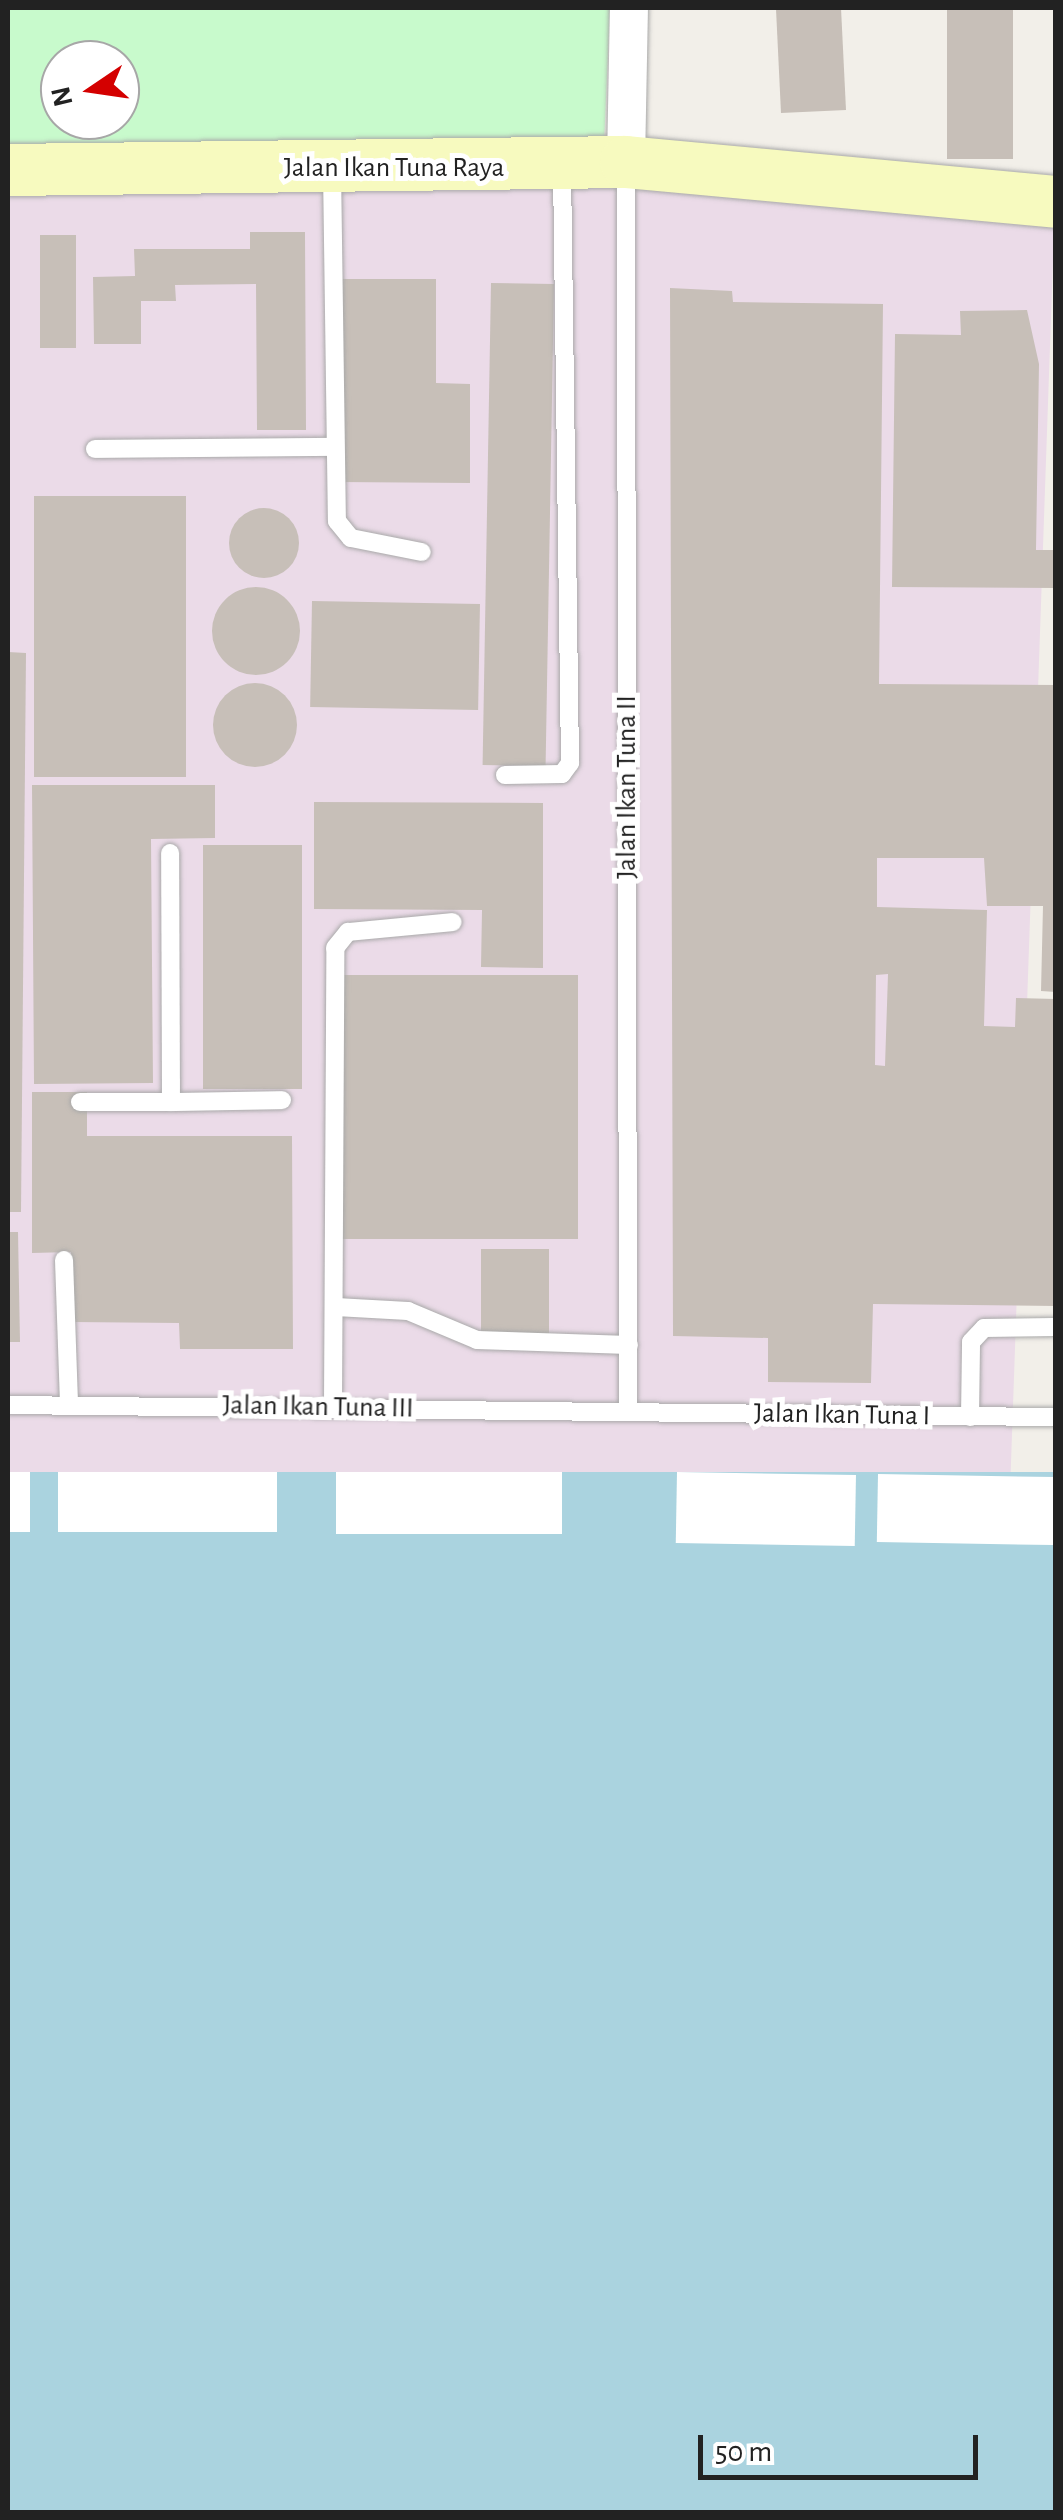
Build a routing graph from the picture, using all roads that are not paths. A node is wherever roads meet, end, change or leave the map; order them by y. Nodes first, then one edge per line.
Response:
1 (628, 8) edge
2 (626, 162) junction
3 (332, 168) junction
4 (562, 168) junction
5 (8, 170) edge
6 (1056, 202) edge
7 (334, 447) junction
8 (95, 449) dead end
9 (422, 552) dead end
10 (506, 775) dead end
11 (170, 853) dead end
12 (452, 922) dead end
13 (282, 1100) dead end
14 (80, 1102) dead end
15 (171, 1102) junction
16 (64, 1260) dead end
17 (336, 1307) junction
18 (1054, 1327) edge
19 (629, 1345) junction
20 (8, 1405) edge
21 (69, 1406) junction
22 (333, 1406) junction
23 (628, 1412) junction
24 (970, 1417) junction
25 (1056, 1418) edge

1 - 2 street
2 - 4 street, Jalan Ikan Tuna Raya
2 - 6 street, Jalan Ikan Tuna Raya
2 - 19 lane, Jalan Ikan Tuna II
3 - 4 street, Jalan Ikan Tuna Raya
3 - 5 street, Jalan Ikan Tuna Raya
3 - 7 lane
4 - 10 lane
7 - 8 lane
7 - 9 lane
11 - 15 lane
12 - 17 lane
13 - 15 lane
14 - 15 lane
16 - 21 lane
17 - 19 lane
17 - 22 lane
18 - 24 lane
19 - 23 lane, Jalan Ikan Tuna II
20 - 21 lane, Jalan Ikan Tuna III
21 - 22 lane, Jalan Ikan Tuna III
22 - 23 lane, Jalan Ikan Tuna III
23 - 24 lane, Jalan Ikan Tuna I
24 - 25 lane, Jalan Ikan Tuna I

